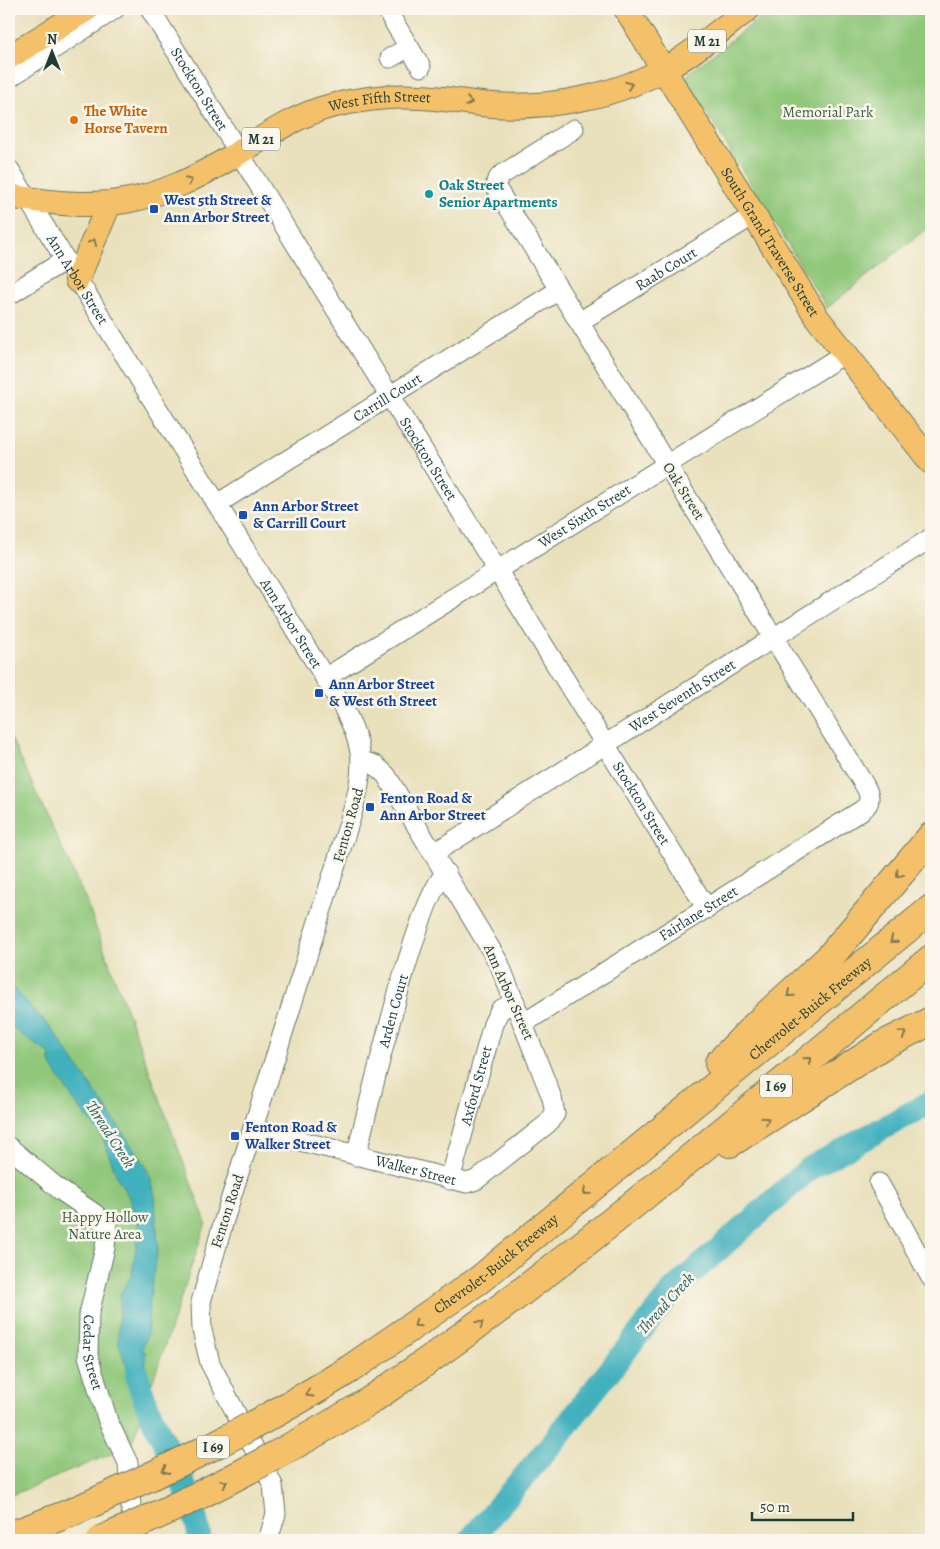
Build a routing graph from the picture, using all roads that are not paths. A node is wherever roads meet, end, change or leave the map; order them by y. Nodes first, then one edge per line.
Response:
1 (87, 9) edge
2 (115, 9) edge
3 (150, 9) edge
4 (386, 9) edge
5 (626, 9) edge
6 (748, 9) edge
7 (409, 47) junction
8 (9, 57) edge
9 (390, 58) dead end
10 (421, 67) dead end
11 (664, 70) junction
12 (9, 78) edge
13 (574, 129) dead end
14 (240, 152) junction
15 (9, 169) edge
16 (18, 197) edge
17 (108, 204) junction
18 (754, 215) junction
19 (65, 260) junction
20 (77, 280) junction
21 (559, 290) junction
22 (9, 295) edge
23 (579, 322) junction
24 (844, 354) junction
25 (391, 396) junction
26 (931, 462) edge
27 (667, 464) junction
28 (217, 504) junction
29 (931, 538) edge
30 (498, 570) junction
31 (774, 638) junction
32 (325, 678) junction
33 (605, 744) junction
34 (362, 761) junction
35 (870, 801) joint
36 (931, 837) edge
37 (434, 853) junction
38 (446, 873) junction
39 (707, 909) junction
40 (931, 909) edge
41 (931, 959) edge
42 (515, 1002) junction
43 (931, 1021) edge
44 (524, 1023) junction
45 (555, 1114) joint
46 (253, 1128) junction
47 (9, 1146) edge
48 (356, 1156) junction
49 (623, 1161) junction
50 (450, 1180) junction
51 (879, 1183) dead end
52 (621, 1213) junction
53 (931, 1278) edge
54 (9, 1536) edge
55 (101, 1540) edge
56 (134, 1540) edge
57 (268, 1540) edge

1 - 8 main road
2 - 12 street
3 - 14 street, Stockton Street
4 - 7 street
5 - 11 main road, South Grand Traverse Street
6 - 11 main road, West Fifth Street / M 21
7 - 9 street
7 - 10 street
14 -> 11 main road, West Fifth Street / M 21
11 - 18 main road, South Grand Traverse Street
13 - 21 street, Oak Street
17 -> 14 main road, West Fifth Street / M 21
14 - 25 street, Stockton Street
15 - 16 street, Ann Arbor Street
16 - 17 main road, West Fifth Street / M 21
16 - 19 street, Ann Arbor Street
20 -> 17 main road
18 - 23 street, Raab Court
18 - 24 main road, South Grand Traverse Street
19 - 20 street, Ann Arbor Street
19 - 22 street
20 - 28 street, Ann Arbor Street
21 - 23 street, Oak Street
21 - 25 street, Carrill Court
23 - 27 street, Oak Street
24 - 26 main road, South Grand Traverse Street
24 - 27 street, West Sixth Street
25 - 28 street, Carrill Court
25 - 30 street, Stockton Street
27 - 30 street, West Sixth Street
27 - 31 street, Oak Street
28 - 32 street, Ann Arbor Street
29 - 31 street, West Seventh Street
30 - 32 street, West Sixth Street
30 - 33 street, Stockton Street
31 - 33 street, West Seventh Street
31 - 35 street, Oak Street
32 - 34 street, Ann Arbor Street
33 - 37 street, West Seventh Street
33 - 39 street, Stockton Street
34 - 37 street, Ann Arbor Street
34 - 46 street, Fenton Road
35 - 39 street, Fairlane Street
36 -> 49 highway
37 - 38 street, Ann Arbor Street
38 - 42 street, Ann Arbor Street
38 - 48 street, Arden Court
39 - 44 street, Fairlane Street
40 -> 49 highway, Chevrolet-Buick Freeway / I 69
52 -> 41 highway, I 69
42 - 44 street, Ann Arbor Street
42 - 50 street, Axford Street
52 -> 43 highway
44 - 45 street, Ann Arbor Street
45 - 50 street, Walker Street
46 - 48 street, Walker Street
46 - 57 street, Fenton Road
47 - 56 street, Cedar Street
48 - 50 street, Walker Street
49 -> 54 highway, Chevrolet-Buick Freeway / I 69, bridge
51 - 53 street
55 -> 52 highway, I 69, bridge

